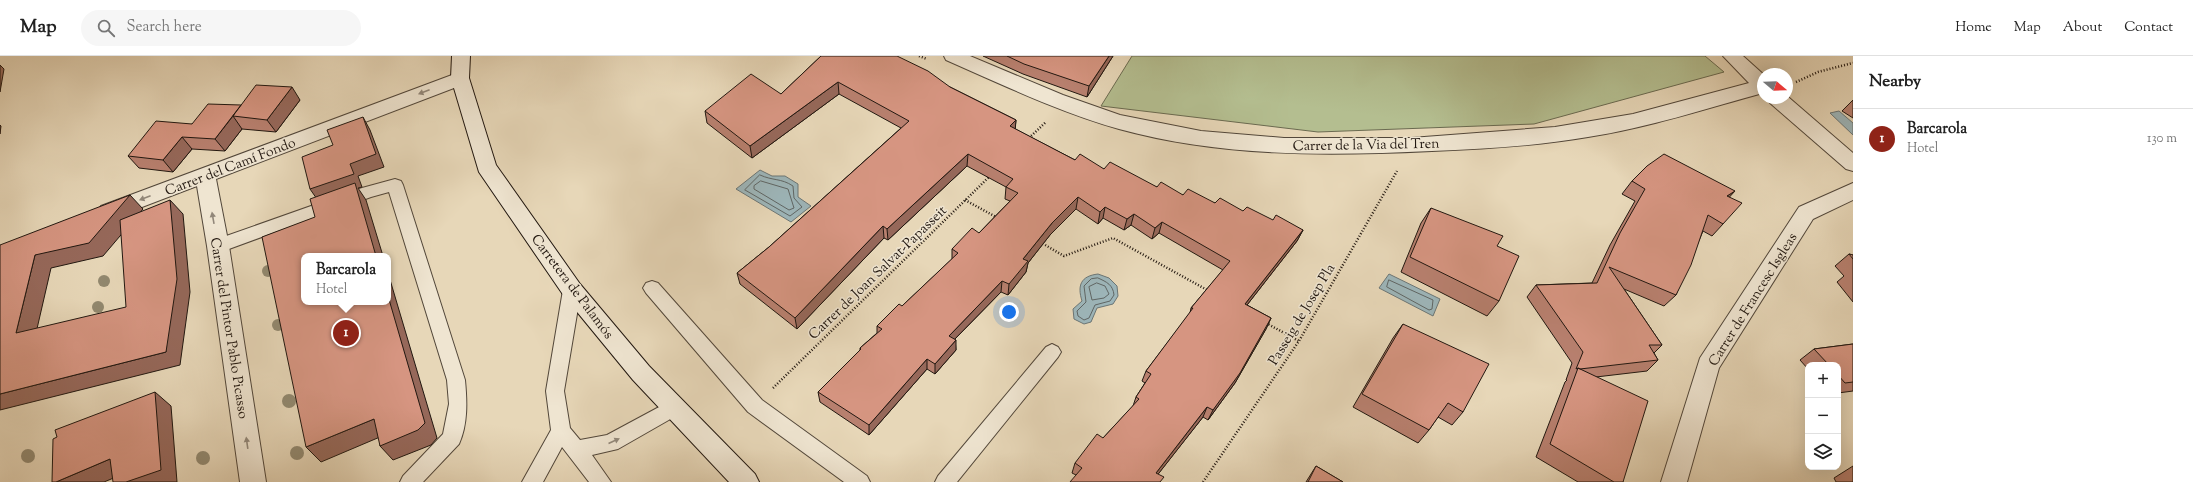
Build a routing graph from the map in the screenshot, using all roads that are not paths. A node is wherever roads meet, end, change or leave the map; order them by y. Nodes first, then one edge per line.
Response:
1 (461, 56) edge
2 (953, 56) edge
3 (1732, 56) edge
4 (460, 78) junction
5 (1757, 80) edge
6 (1757, 88) edge
7 (1784, 104) edge
8 (1853, 164) edge
9 (205, 175) junction
10 (1853, 191) edge
11 (88, 220) edge
12 (218, 246) junction
13 (652, 288) dead end
14 (572, 290) junction
15 (1052, 352) dead end
16 (674, 407) junction
17 (561, 431) junction
18 (576, 450) junction
19 (253, 482) edge
20 (410, 482) edge
21 (532, 482) edge
22 (601, 482) edge
23 (746, 482) edge
24 (860, 482) edge
25 (945, 482) edge
26 (1674, 482) edge

1 - 4 street, Carretera de Palamós
2 - 6 street, Carrer de la Via del Tren
3 - 5 street
4 -> 9 street, Carrer del Camí Fondo
4 - 14 street, Carretera de Palamós
7 - 8 street
9 -> 11 street, Carrer del Camí Fondo
12 -> 9 street, Carrer del Pintor Pablo Picasso
10 - 26 street, Carrer de Francesc Isgleas
19 -> 12 street, Carrer del Pintor Pablo Picasso
12 - 20 lane
13 - 24 lane
14 - 16 street, Carretera de Palamós
14 - 17 lane
15 - 25 lane
18 -> 16 lane
16 - 23 street, Carretera de Palamós
17 - 18 lane
17 - 21 lane
18 - 22 lane

